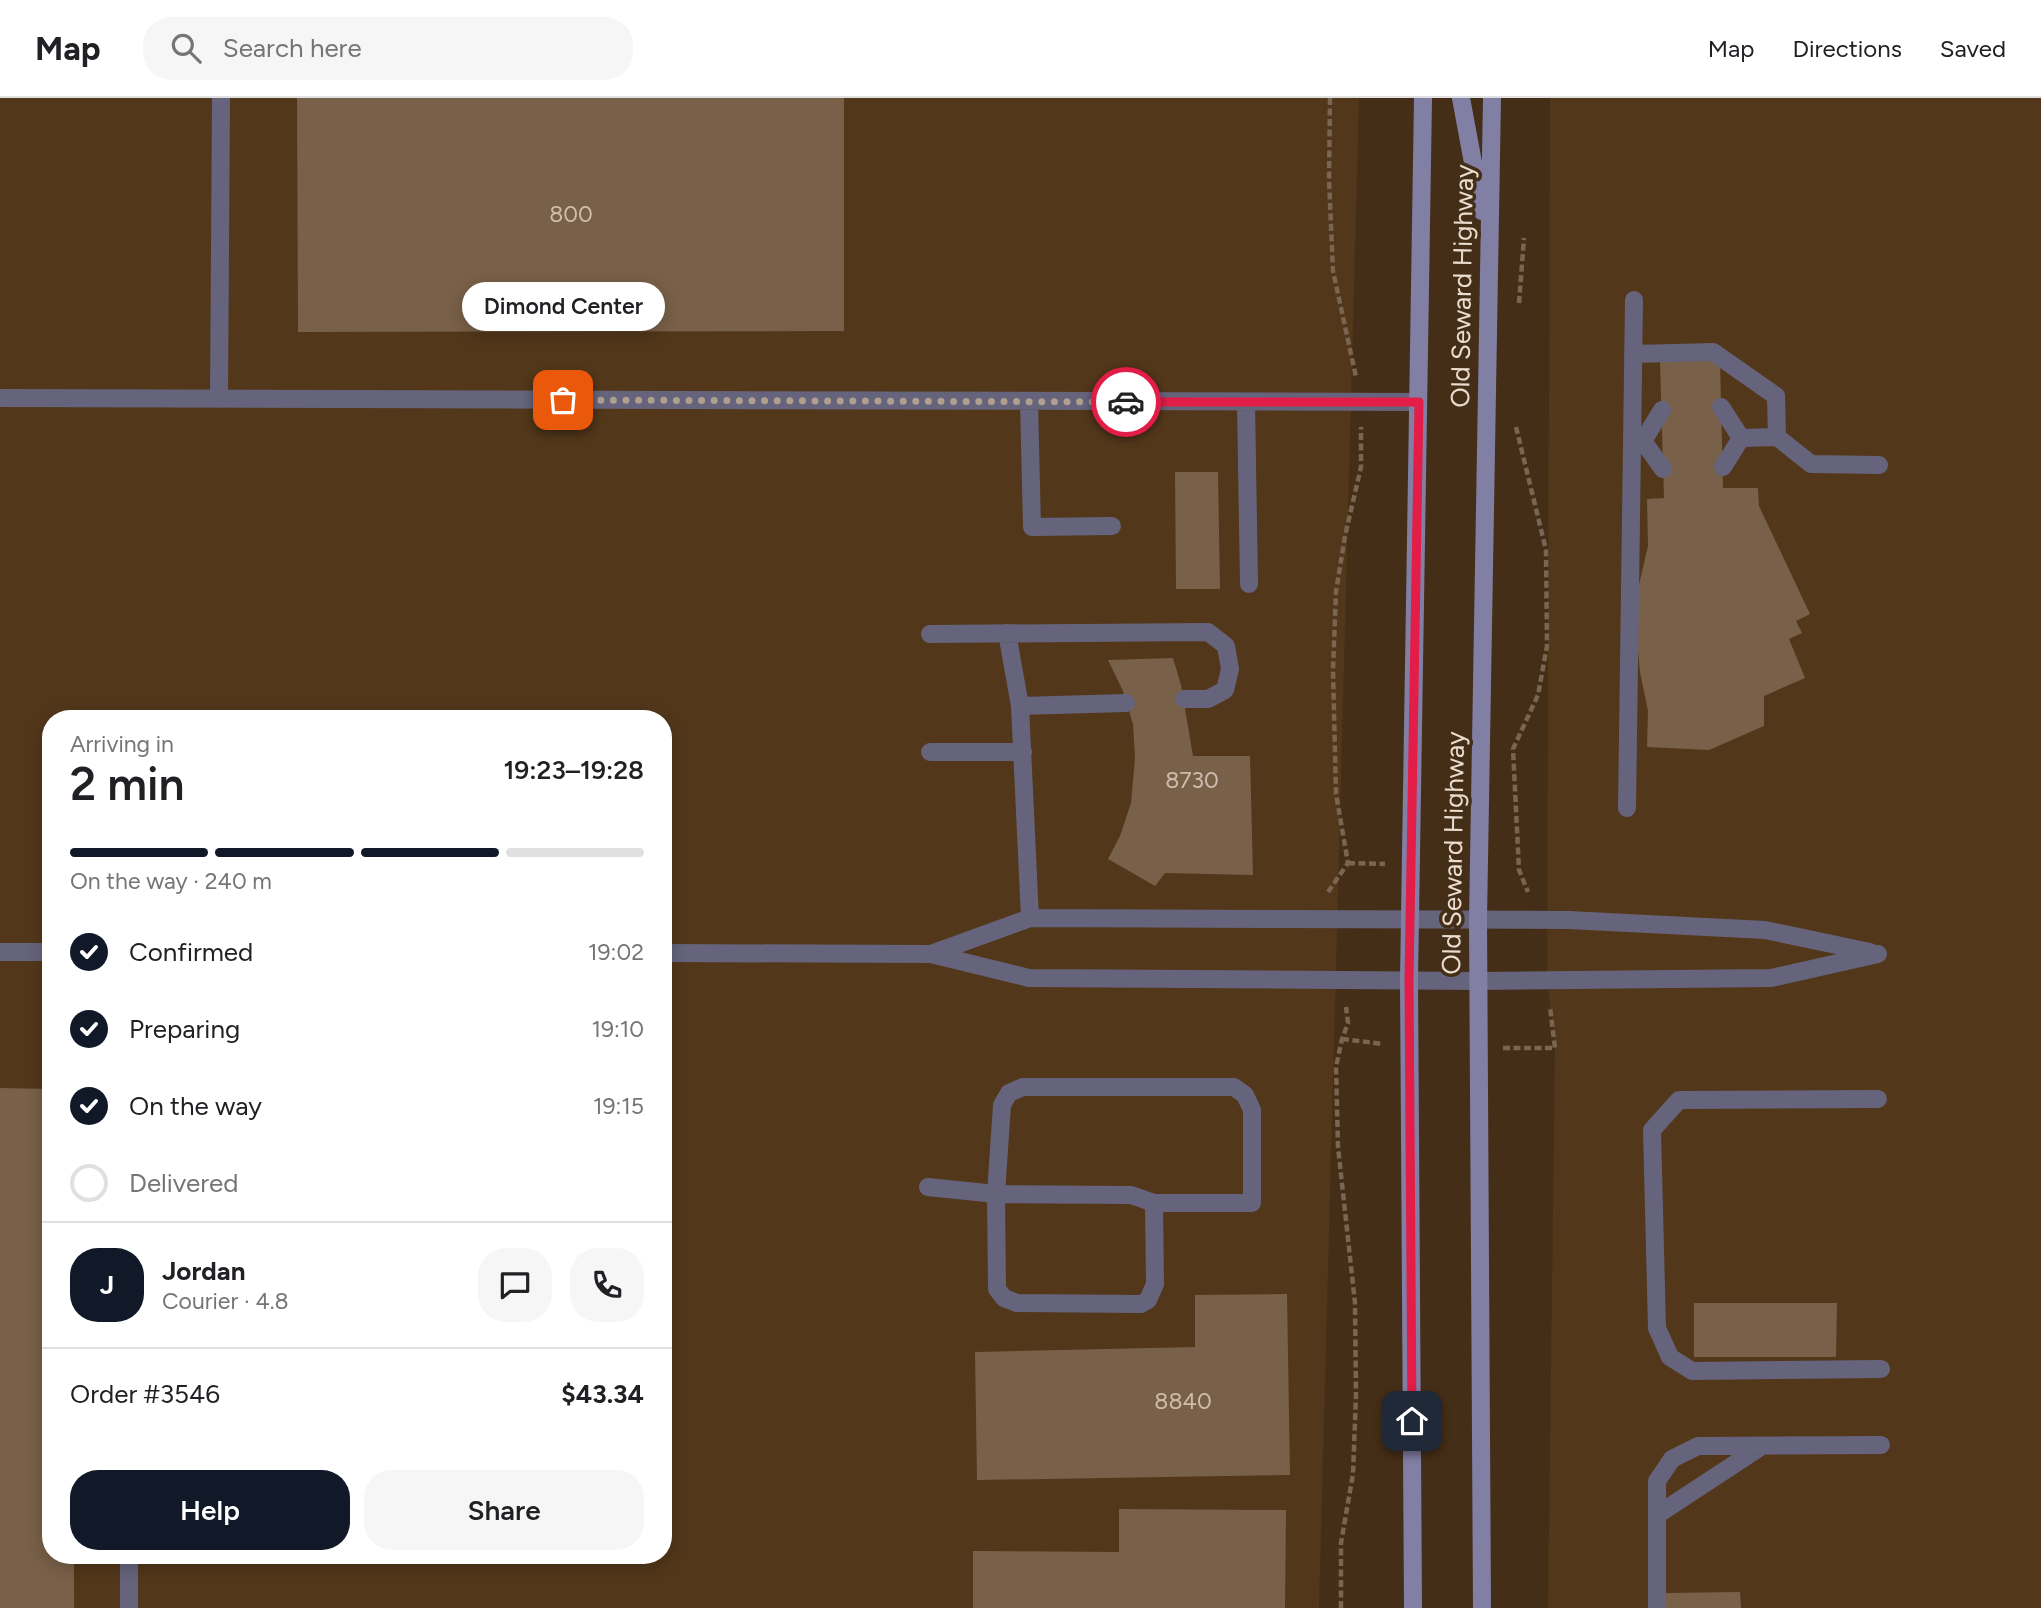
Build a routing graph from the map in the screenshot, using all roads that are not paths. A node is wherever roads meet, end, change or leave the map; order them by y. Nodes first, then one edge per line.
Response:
1 (221, 98) edge
2 (1423, 98) edge
3 (1461, 98) edge
4 (1492, 98) edge
5 (1489, 252) junction
6 (1634, 300) dead end
7 (1633, 354) junction
8 (0, 398) edge
9 (219, 399) junction
10 (1029, 401) junction
11 (1246, 402) junction
12 (1419, 402) junction
13 (1721, 407) dead end
14 (1662, 410) dead end
15 (1777, 437) junction
16 (1741, 438) junction
17 (1637, 441) junction
18 (1879, 465) dead end
19 (1723, 467) dead end
20 (1663, 468) dead end
21 (1112, 526) dead end
22 (1249, 584) dead end
23 (930, 634) dead end
24 (1007, 634) junction
25 (1184, 699) dead end
26 (1126, 702) dead end
27 (1020, 706) junction
28 (930, 752) dead end
29 (1023, 752) junction
30 (1627, 808) dead end
31 (1030, 918) junction
32 (1410, 918) junction
33 (1478, 919) junction
34 (0, 952) edge
35 (42, 952) edge
36 (672, 953) edge
37 (931, 954) junction
38 (1409, 979) junction
39 (1478, 981) junction
40 (1878, 1099) dead end
41 (928, 1187) dead end
42 (996, 1194) junction
43 (1154, 1203) junction
44 (1881, 1369) dead end
45 (1881, 1445) dead end
46 (1762, 1446) junction
47 (1657, 1515) junction
48 (128, 1564) edge
49 (129, 1608) edge
50 (1413, 1608) edge
51 (1482, 1608) edge
52 (1657, 1608) edge

1 - 9 lane
2 - 12 main road, Old Seward Highway
3 - 5 main road
4 - 5 main road, Old Seward Highway
5 - 33 main road, Old Seward Highway
6 - 7 lane
7 - 15 lane
7 - 17 lane
8 - 9 lane
9 - 10 lane
10 - 11 lane
10 - 21 lane
11 - 12 lane
11 - 22 lane
12 - 32 main road, Old Seward Highway
13 - 16 lane
14 - 17 lane
15 - 16 lane
15 - 18 lane
16 - 19 lane
17 - 20 lane
17 - 30 lane
23 - 24 lane
24 - 25 lane
24 - 27 lane
26 - 27 lane
27 - 29 lane
28 - 29 lane
29 - 31 lane
31 - 32 lane
31 - 37 lane
32 - 33 lane
32 - 38 main road, Old Seward Highway
33 - 39 main road, Old Seward Highway
33 - 39 lane
34 - 35 lane
36 - 37 lane
37 - 38 lane
38 - 39 lane
38 - 50 main road, Old Seward Highway
39 - 51 main road, Old Seward Highway
40 - 44 lane
41 - 42 lane
42 - 43 lane
42 - 43 lane
42 - 43 lane
45 - 46 lane
46 - 47 lane
46 - 47 lane
47 - 52 lane
48 - 49 lane

